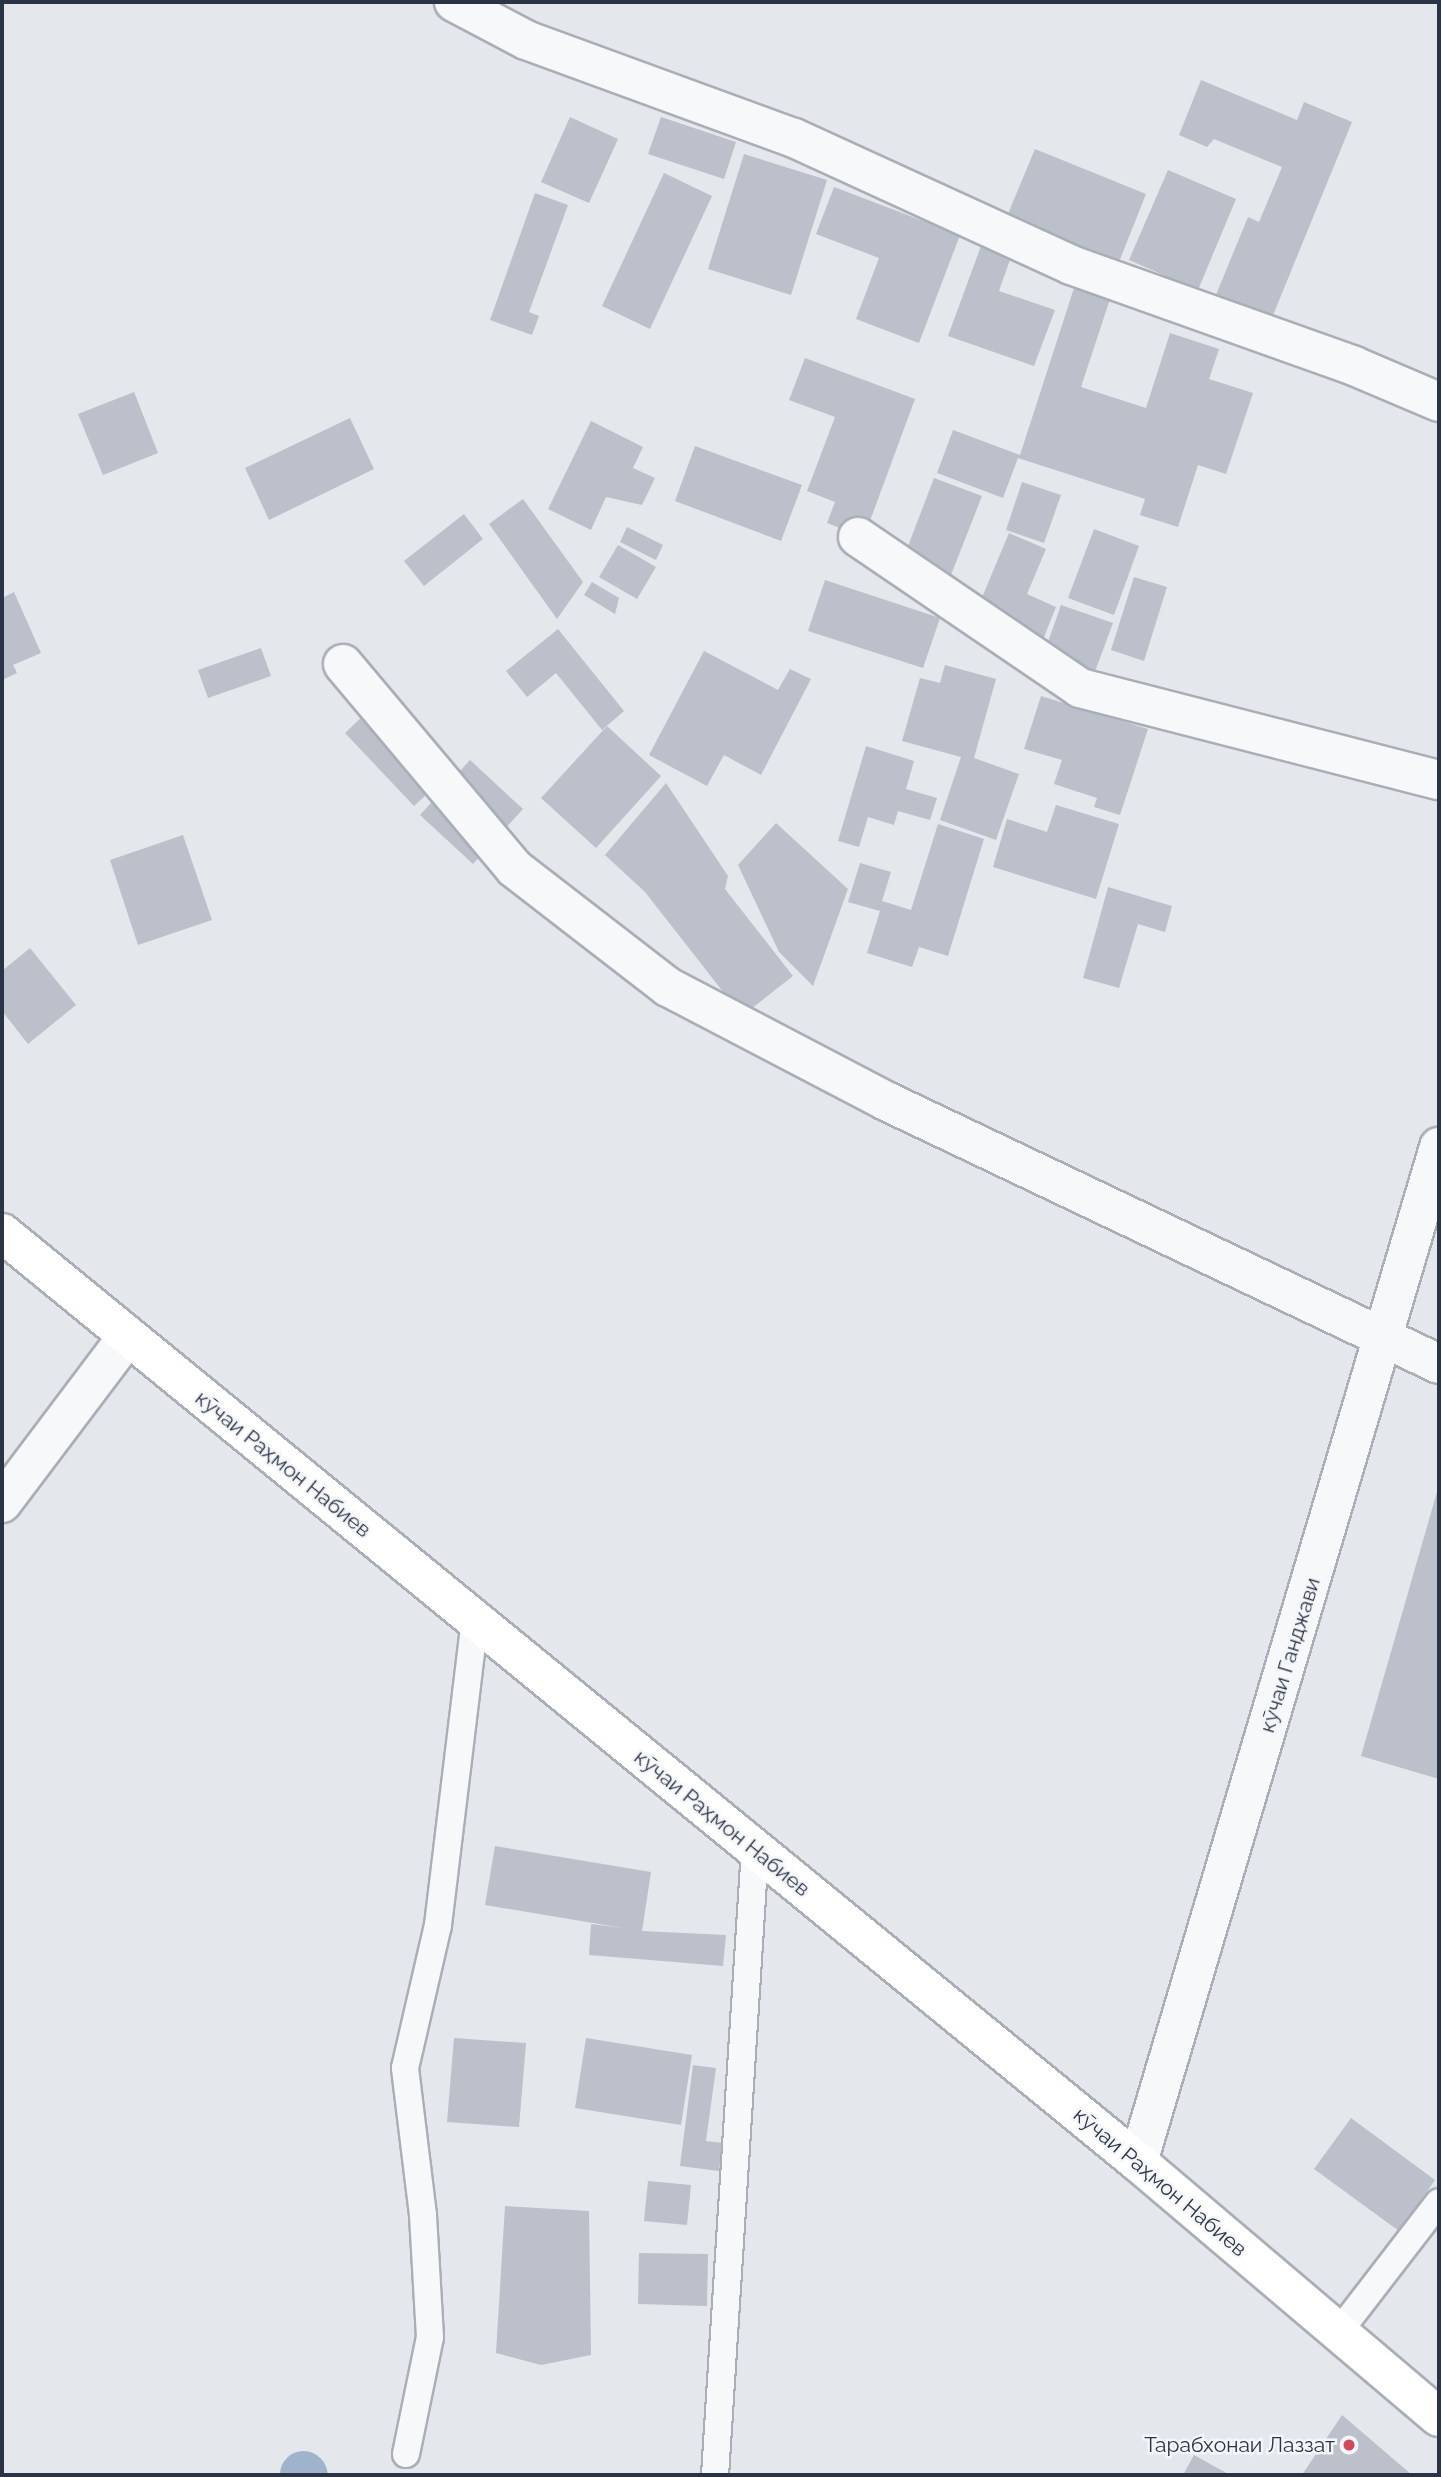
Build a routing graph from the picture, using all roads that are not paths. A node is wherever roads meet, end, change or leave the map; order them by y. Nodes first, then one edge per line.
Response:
1 (454, 2) edge
2 (1439, 402) edge
3 (858, 537) dead end
4 (343, 664) dead end
5 (1439, 780) edge
6 (1439, 1147) edge
7 (2, 1233) edge
8 (127, 1337) junction
9 (1385, 1339) junction
10 (1439, 1364) edge
11 (2, 1503) edge
12 (475, 1620) junction
13 (755, 1849) junction
14 (1138, 2162) junction
15 (1439, 2202) edge
16 (1338, 2333) junction
17 (1439, 2417) edge
18 (406, 2454) dead end
19 (715, 2475) edge

1 - 2 street
3 - 5 street
4 - 9 street
6 - 9 street, кӯчаи Ганджави
7 - 8 street, кӯчаи Раҳмон Набиев
8 - 11 street
8 - 12 street, кӯчаи Раҳмон Набиев
9 - 10 street
9 - 14 street, кӯчаи Ганджави
12 - 13 street, кӯчаи Раҳмон Набиев
12 - 18 lane
13 - 14 street, кӯчаи Раҳмон Набиев
13 - 19 lane
14 - 16 street, кӯчаи Раҳмон Набиев
15 - 16 lane
16 - 17 street, кӯчаи Раҳмон Набиев

